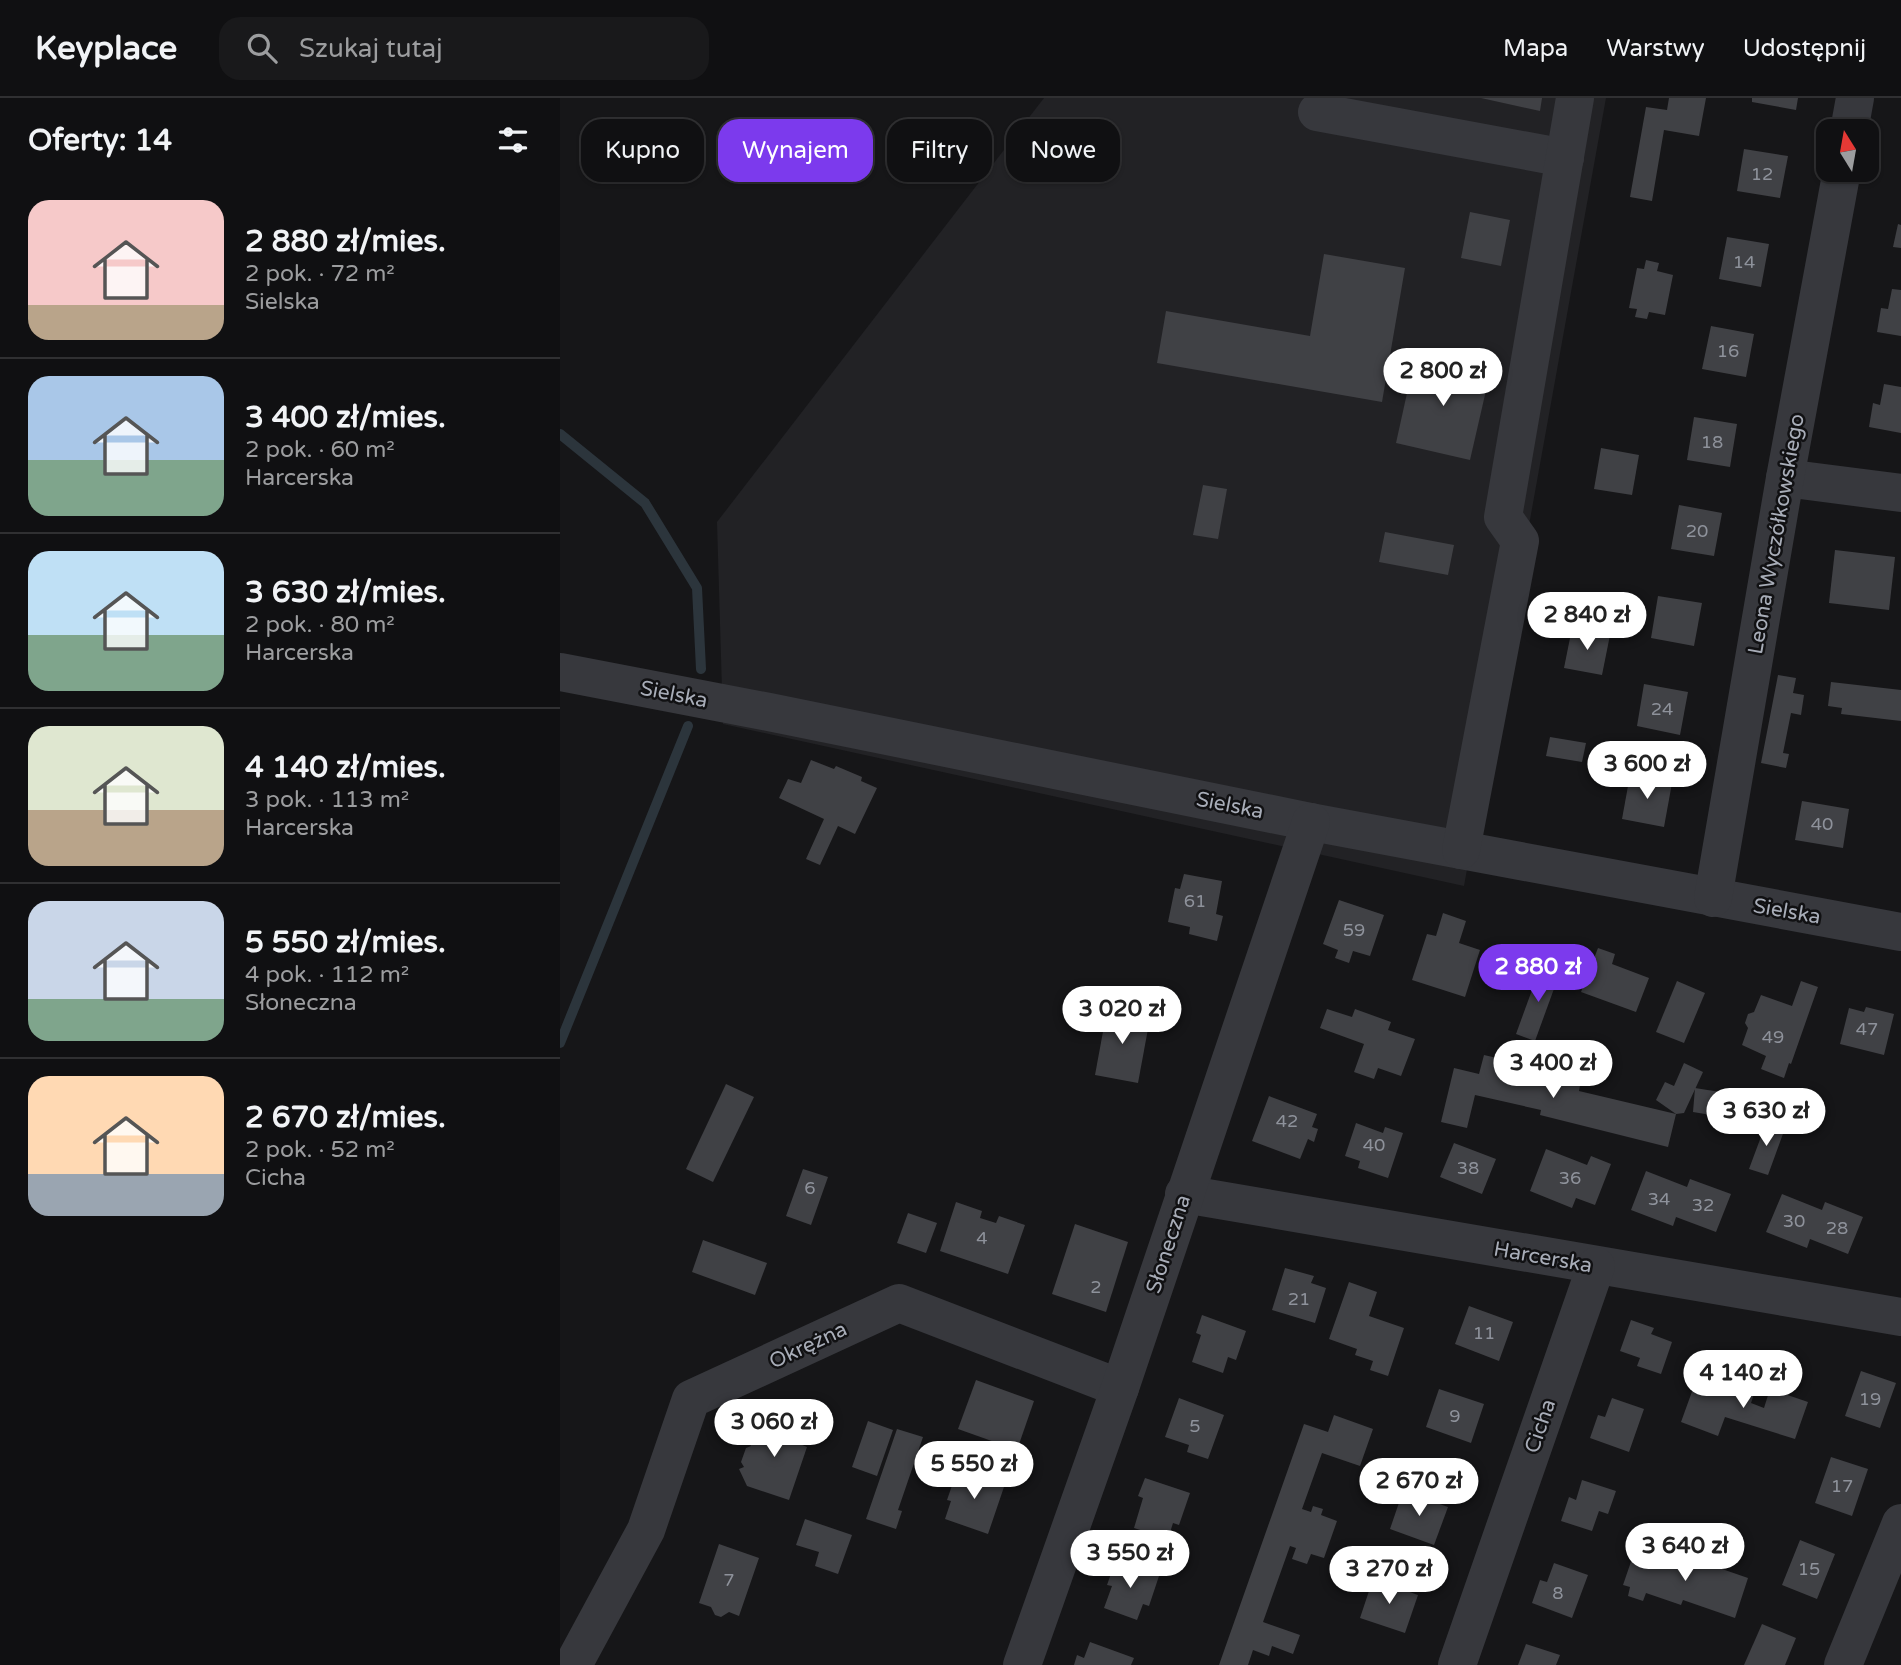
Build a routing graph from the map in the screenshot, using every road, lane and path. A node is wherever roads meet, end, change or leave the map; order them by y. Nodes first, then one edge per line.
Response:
1 (1575, 98) edge
2 (1855, 98) edge
3 (1317, 112) dead end
4 (1851, 119) edge
5 (1565, 159) junction
6 (1840, 182) edge
7 (1786, 478) junction
8 (1901, 493) edge
9 (560, 672) edge
10 (1311, 821) junction
11 (1461, 850) junction
12 (1713, 898) junction
13 (1901, 932) edge
14 (1185, 1194) junction
15 (1596, 1266) junction
16 (1901, 1317) edge
17 (1120, 1388) junction
18 (1901, 1523) edge
19 (1855, 1662) edge
20 (573, 1665) edge
21 (1022, 1665) edge
22 (1457, 1665) edge

1 - 5 street
2 - 4 street
3 - 5 street
5 - 11 street
6 - 7 street, Leona Wyczółkowskiego
7 - 8 street
7 - 12 street, Leona Wyczółkowskiego
9 - 10 street, Sielska
10 - 11 street, Sielska
10 - 14 street, Słoneczna
11 - 12 street, Sielska
12 - 13 street, Sielska
14 - 15 street, Harcerska
14 - 17 street, Słoneczna
15 - 16 street, Harcerska
15 - 22 street, Cicha
17 - 20 street, Okrężna
17 - 21 street, Słoneczna
18 - 19 street

